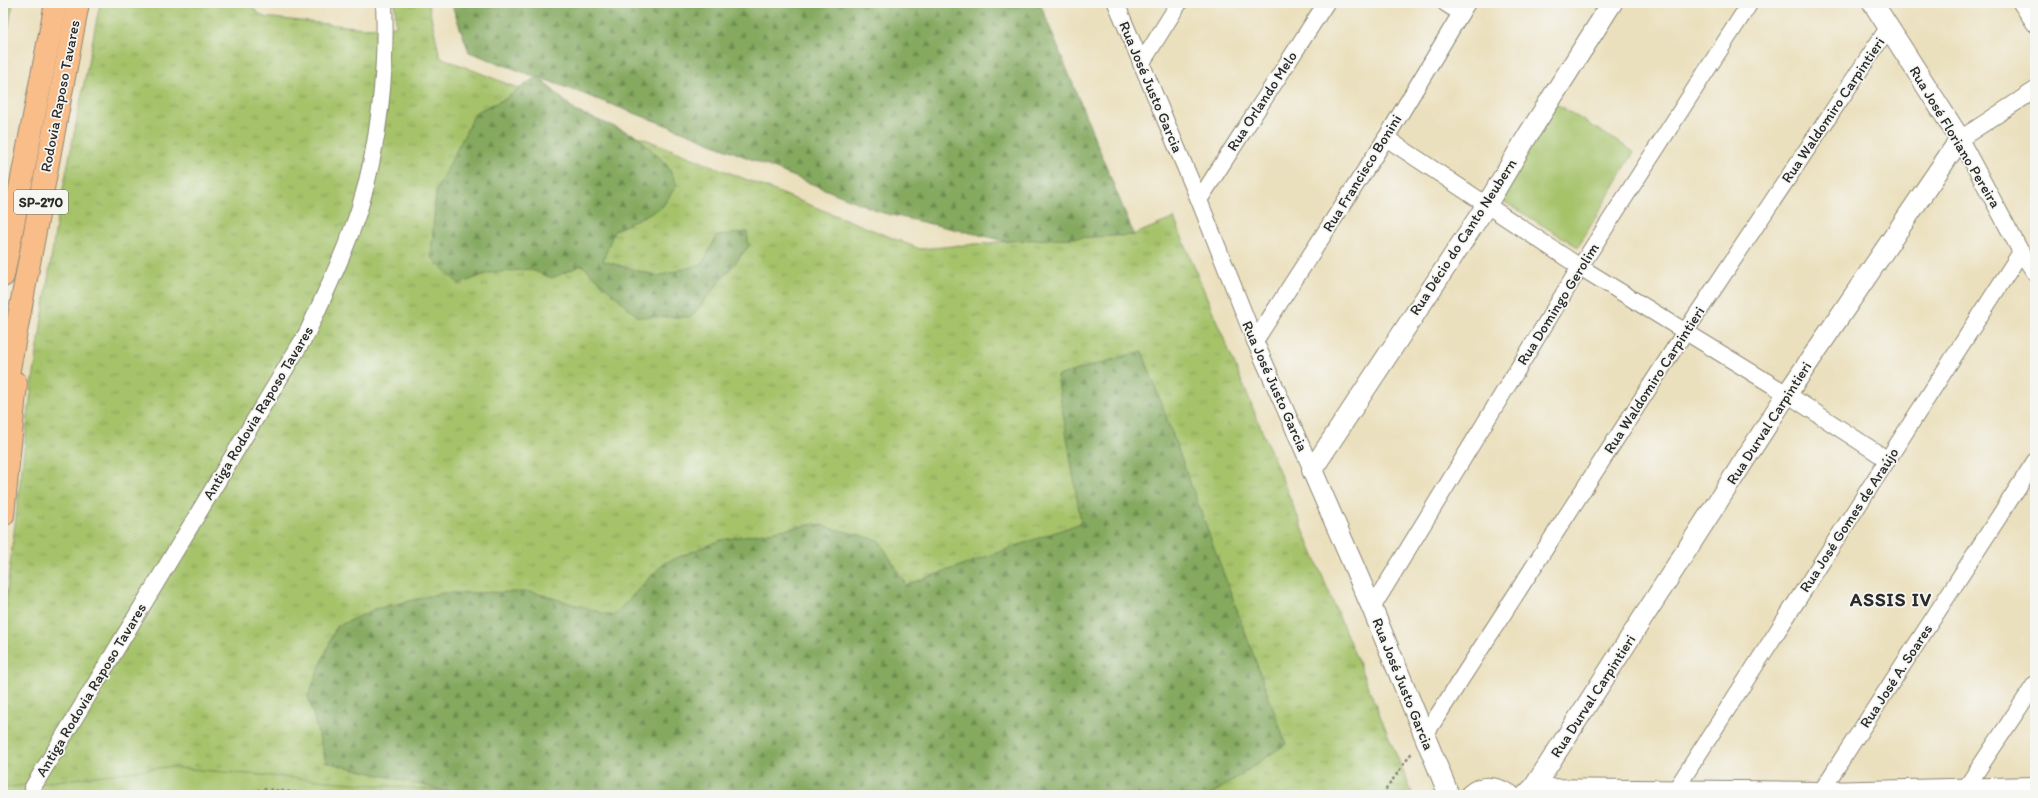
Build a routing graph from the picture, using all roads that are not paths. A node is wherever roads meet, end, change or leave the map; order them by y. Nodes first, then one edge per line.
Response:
1 (56, 3) edge
2 (78, 3) edge
3 (384, 3) edge
4 (1116, 3) edge
5 (1179, 3) edge
6 (1326, 3) edge
7 (1445, 3) edge
8 (1612, 3) edge
9 (1750, 3) edge
10 (1873, 3) edge
11 (2021, 3) edge
12 (1464, 8) edge
13 (2035, 24) edge
14 (1888, 28) junction
15 (1141, 64) junction
16 (2035, 90) edge
17 (1386, 138) junction
18 (1960, 139) junction
19 (1199, 200) junction
20 (1486, 206) junction
21 (2021, 252) junction
22 (1580, 267) junction
23 (2035, 273) edge
24 (3, 276) edge
25 (17, 328) junction
26 (1685, 332) junction
27 (1255, 341) junction
28 (1787, 394) junction
29 (3, 401) edge
30 (1888, 460) junction
31 (2035, 461) edge
32 (1312, 470) junction
33 (3, 515) edge
34 (1372, 608) junction
35 (2035, 684) edge
36 (1424, 735) junction
37 (1437, 769) junction
38 (2035, 785) edge
39 (33, 786) dead end
40 (1676, 789) junction
41 (1822, 790) junction
42 (1530, 791) edge
43 (1968, 791) edge
44 (1472, 793) edge
45 (1449, 795) edge
46 (1510, 795) edge

1 - 24 highway, Rodovia Raposo Tavares / SP-270
2 - 25 highway, Rodovia Raposo Tavares / SP-270
3 - 39 street, Antiga Rodovia Raposo Tavares
4 - 15 street, Rua José Justo Garcia
5 - 15 street
6 - 19 street, Rua Orlando Melo
7 - 12 street
8 - 20 street, Rua Décio do Canto Neubern
9 - 22 street, Rua Domingo Gerolim
10 - 14 street, Rua José Floriano Pereira
11 - 13 street
12 - 17 street, Rua Francisco Bonini
14 - 18 street, Rua José Floriano Pereira
14 - 26 street, Rua Waldomiro Carpintieri
15 - 19 street, Rua José Justo Garcia
16 - 18 street, Rua Durval Carpintieri
17 - 20 street
17 - 27 street, Rua Francisco Bonini
18 - 21 street, Rua José Floriano Pereira
18 - 28 street, Rua Durval Carpintieri
19 - 27 street, Rua José Justo Garcia
20 - 22 street
20 - 32 street, Rua Décio do Canto Neubern
21 - 23 street, Rua José Floriano Pereira
21 - 30 street, Rua José Gomes de Araújo
22 - 26 street
22 - 34 street, Rua Domingo Gerolim
25 - 29 highway, Rodovia Raposo Tavares / SP-270
25 - 33 highway
26 - 28 street
26 - 36 street, Rua Waldomiro Carpintieri
27 - 32 street, Rua José Justo Garcia
28 - 30 street
28 - 42 street, Rua Durval Carpintieri
30 - 40 street, Rua José Gomes de Araújo
31 - 41 street, Rua José A. Soares
32 - 34 street, Rua José Justo Garcia
34 - 36 street, Rua José Justo Garcia
35 - 43 street
36 - 37 street, Rua José Justo Garcia
37 - 44 street, Rua José Justo Garcia
37 - 45 street, Rua José Justo Garcia
38 - 43 street
40 - 41 street
40 - 42 street
41 - 43 street
44 - 46 street

